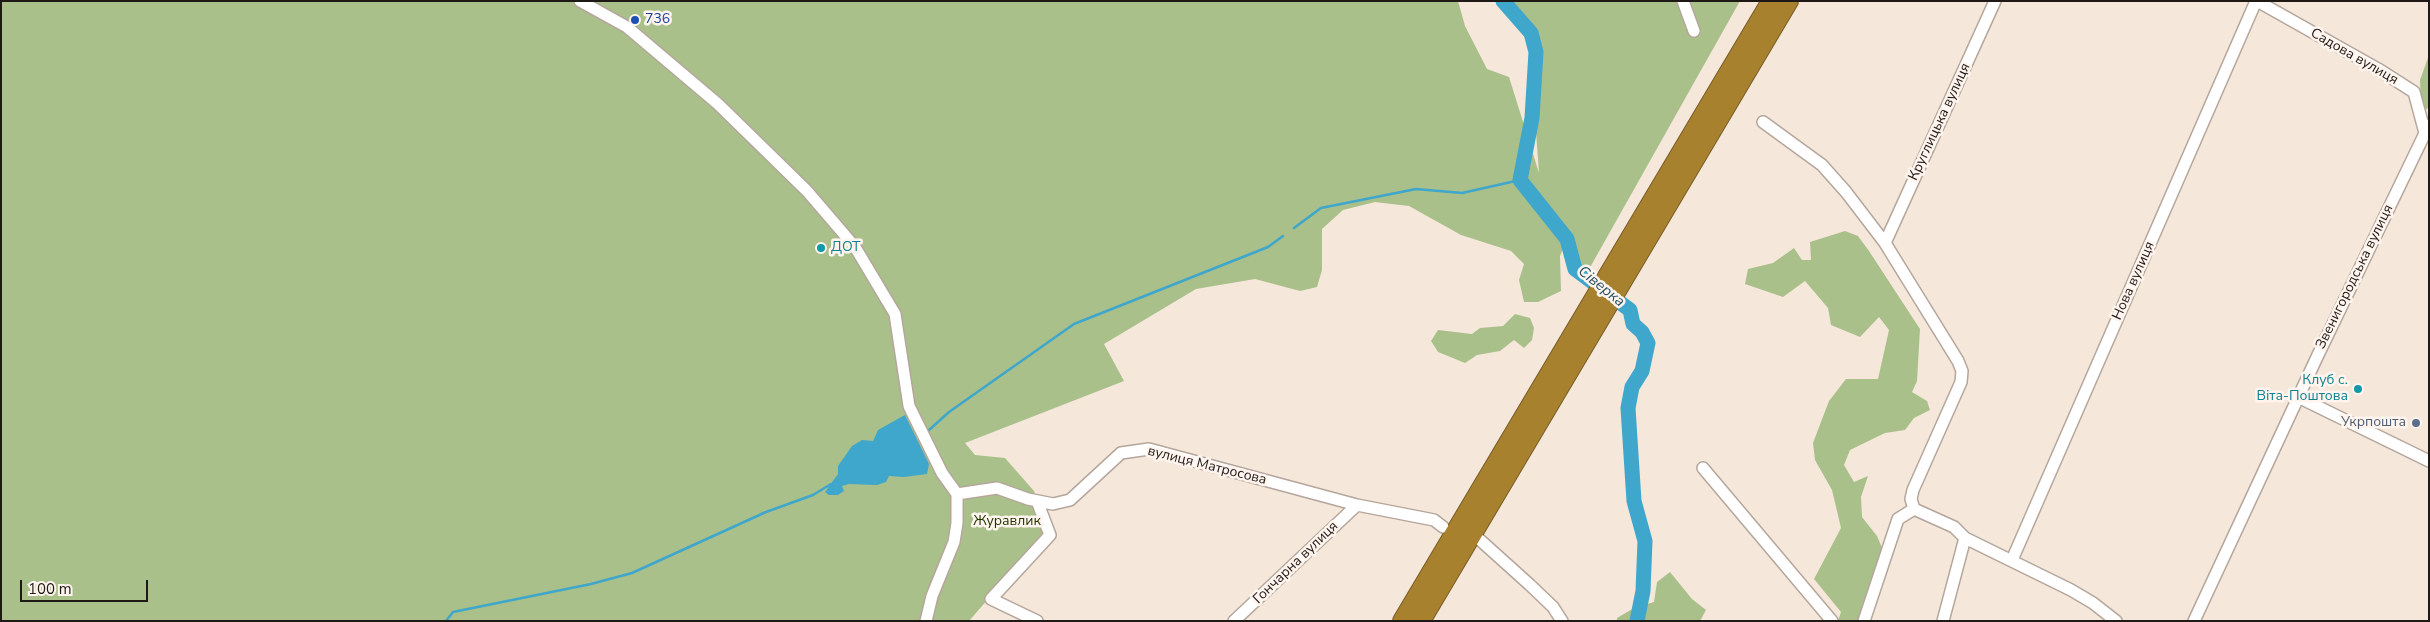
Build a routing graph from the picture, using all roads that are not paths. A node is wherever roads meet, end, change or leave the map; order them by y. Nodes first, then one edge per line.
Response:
1 (580, 1) edge
2 (1683, 1) edge
3 (1770, 1) edge
4 (1788, 1) edge
5 (1995, 1) edge
6 (2256, 1) edge
7 (1694, 31) dead end
8 (1763, 122) dead end
9 (2427, 129) edge
10 (1885, 242) junction
11 (1625, 259) junction
12 (2298, 397) junction
13 (2429, 461) edge
14 (1703, 468) dead end
15 (957, 494) junction
16 (1038, 501) junction
17 (1357, 505) junction
18 (1914, 509) junction
19 (1443, 527) dead end
20 (1474, 527) junction
21 (1965, 538) junction
22 (1454, 549) junction
23 (2012, 560) junction
24 (926, 621) edge
25 (1037, 621) edge
26 (1234, 621) edge
27 (1402, 621) edge
28 (1421, 621) edge
29 (1562, 621) edge
30 (1832, 621) edge
31 (1864, 621) edge
32 (1943, 621) edge
33 (2116, 621) edge
34 (2194, 621) edge

1 - 15 street
2 - 7 street
3 - 11 highway
4 - 11 highway
5 - 10 street, Круглицька вулиця
6 - 9 street, Садова вулиця
6 - 23 street, Нова вулиця
8 - 10 street
9 - 12 street, Звенигородська вулиця
10 - 18 street
11 - 20 highway
12 - 13 street
12 - 34 street, Звенигородська вулиця
14 - 30 street
15 - 16 street, вулиця Матросова
15 - 24 street
16 - 17 street, вулиця Матросова
16 - 25 street
17 - 19 street, вулиця Матросова
17 - 26 street, Гончарна вулиця
18 - 21 street
18 - 31 street
20 - 22 highway
20 - 29 street
21 - 23 street
21 - 32 street
22 - 27 highway
22 - 28 highway
23 - 33 street

